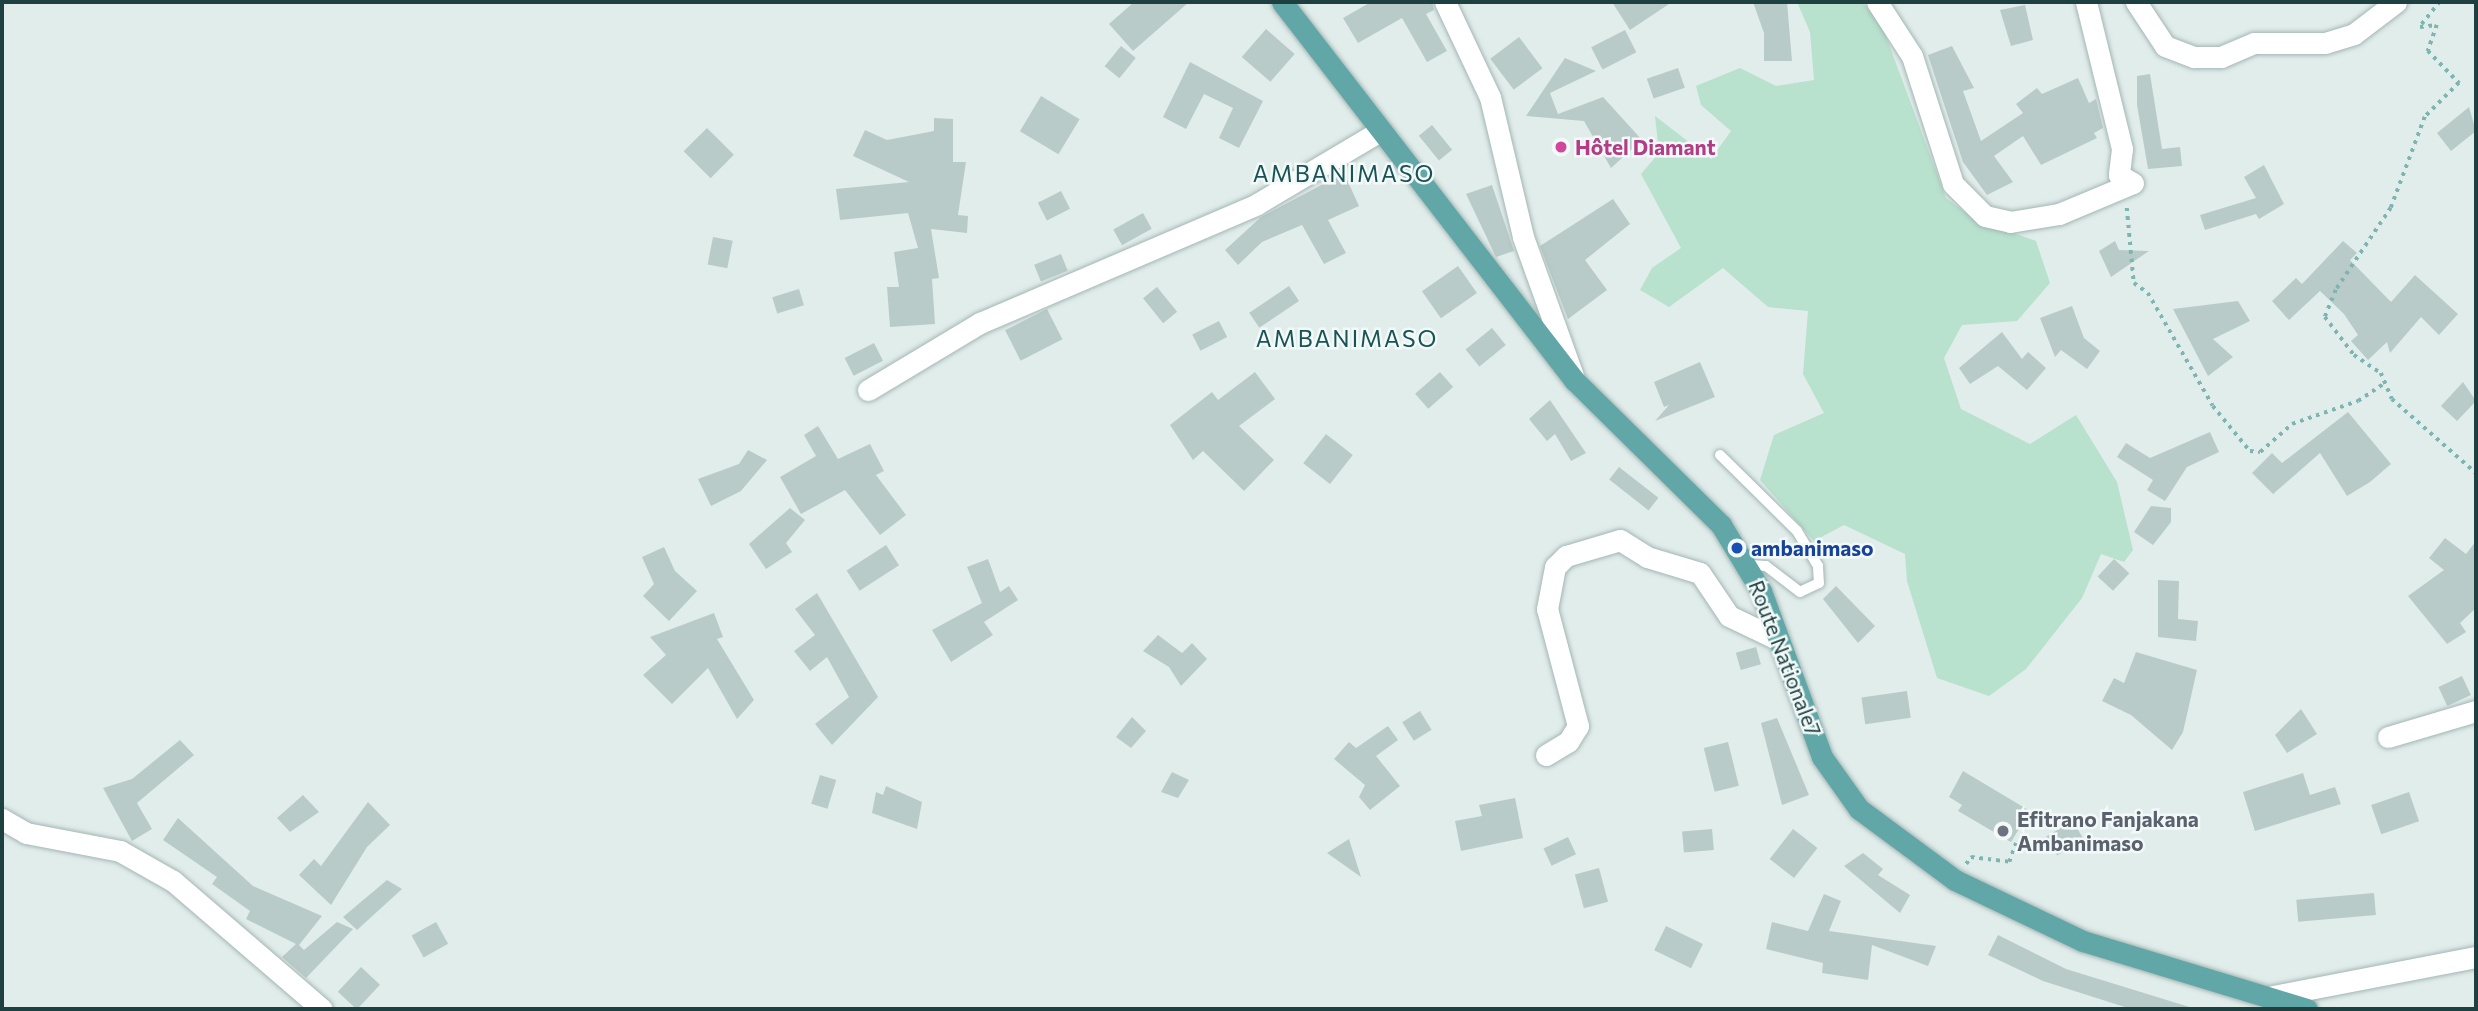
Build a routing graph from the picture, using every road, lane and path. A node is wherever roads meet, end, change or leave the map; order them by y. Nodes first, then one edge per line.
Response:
1 (1282, 2) edge
2 (1445, 2) edge
3 (1877, 2) edge
4 (2086, 2) edge
5 (2136, 2) edge
6 (2396, 2) edge
7 (2440, 2) edge
8 (1380, 131) junction
9 (2120, 190) junction
10 (1575, 381) junction
11 (2385, 383) junction
12 (868, 390) dead end
13 (1720, 455) dead end
14 (2476, 473) edge
15 (1750, 565) junction
16 (1775, 638) junction
17 (2476, 711) edge
18 (2388, 737) dead end
19 (1546, 755) dead end
20 (2, 820) edge
21 (2017, 843) dead end
22 (1967, 862) dead end
23 (2476, 957) edge
24 (2273, 996) junction
25 (321, 1009) edge
26 (2307, 1009) edge

1 - 8 main road, Route Nationale7
2 - 10 street
3 - 9 street
4 - 9 street
5 - 6 street
7 - 11 path
8 - 10 main road, Route Nationale7
8 - 12 street
9 - 11 path
10 - 15 main road, Route Nationale7
11 - 14 path
13 - 15 lane
15 - 16 main road, Route Nationale7
16 - 19 street
16 - 24 main road, Route Nationale7
17 - 18 street
20 - 25 street
21 - 22 path
23 - 24 street
24 - 26 main road, Route Nationale7

